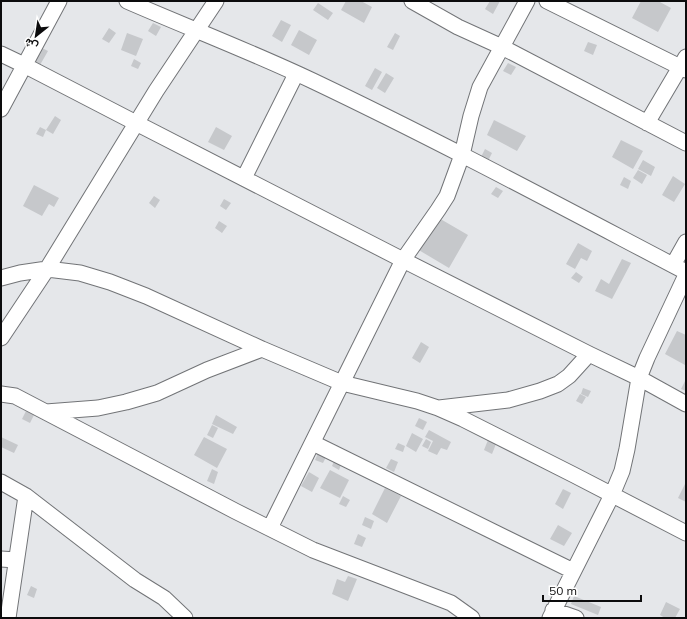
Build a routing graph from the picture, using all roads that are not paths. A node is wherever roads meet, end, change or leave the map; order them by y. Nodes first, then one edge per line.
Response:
1 (59, 1) edge
2 (127, 1) edge
3 (216, 1) edge
4 (412, 1) edge
5 (527, 1) edge
6 (547, 1) edge
7 (196, 30) junction
8 (502, 48) junction
9 (1, 54) edge
10 (24, 64) junction
11 (684, 65) edge
12 (296, 74) junction
13 (1, 109) edge
14 (136, 123) junction
15 (648, 123) junction
16 (686, 143) edge
17 (462, 155) junction
18 (244, 178) junction
19 (686, 242) edge
20 (403, 260) junction
21 (47, 269) junction
22 (682, 271) edge
23 (1, 278) edge
24 (1, 338) edge
25 (262, 349) junction
26 (590, 354) junction
27 (639, 378) junction
28 (342, 384) junction
29 (1, 394) edge
30 (686, 404) edge
31 (438, 408) junction
32 (46, 412) junction
33 (313, 443) junction
34 (1, 482) edge
35 (612, 495) junction
36 (26, 496) junction
37 (270, 528) junction
38 (686, 533) edge
39 (1, 559) edge
40 (16, 560) junction
41 (573, 571) junction
42 (552, 614) edge
43 (8, 618) edge
44 (185, 618) edge
45 (472, 618) edge
46 (576, 618) edge

1 - 10 street
2 - 7 street
3 - 7 street
4 - 8 street
5 - 8 street
6 - 11 street
7 - 12 street
7 - 14 street
8 - 15 street
8 - 17 street
9 - 10 street
10 - 13 street
10 - 14 street
11 - 15 street
12 - 17 street
12 - 18 street
14 - 18 street
14 - 21 street
15 - 16 street
17 - 20 street
17 - 22 street
18 - 20 street
19 - 22 street
20 - 26 street
20 - 28 street
21 - 23 street
21 - 24 street
21 - 25 street
22 - 27 street
25 - 28 street
25 - 32 street
26 - 27 street
26 - 31 street
27 - 30 street
27 - 35 street
28 - 31 street
28 - 33 street
29 - 32 street
31 - 35 street
32 - 37 street
33 - 37 street
33 - 41 street
34 - 36 street
35 - 38 street
35 - 41 street
36 - 40 street
36 - 44 street
37 - 45 street
39 - 40 street
40 - 43 street
41 - 42 street
42 - 46 street

